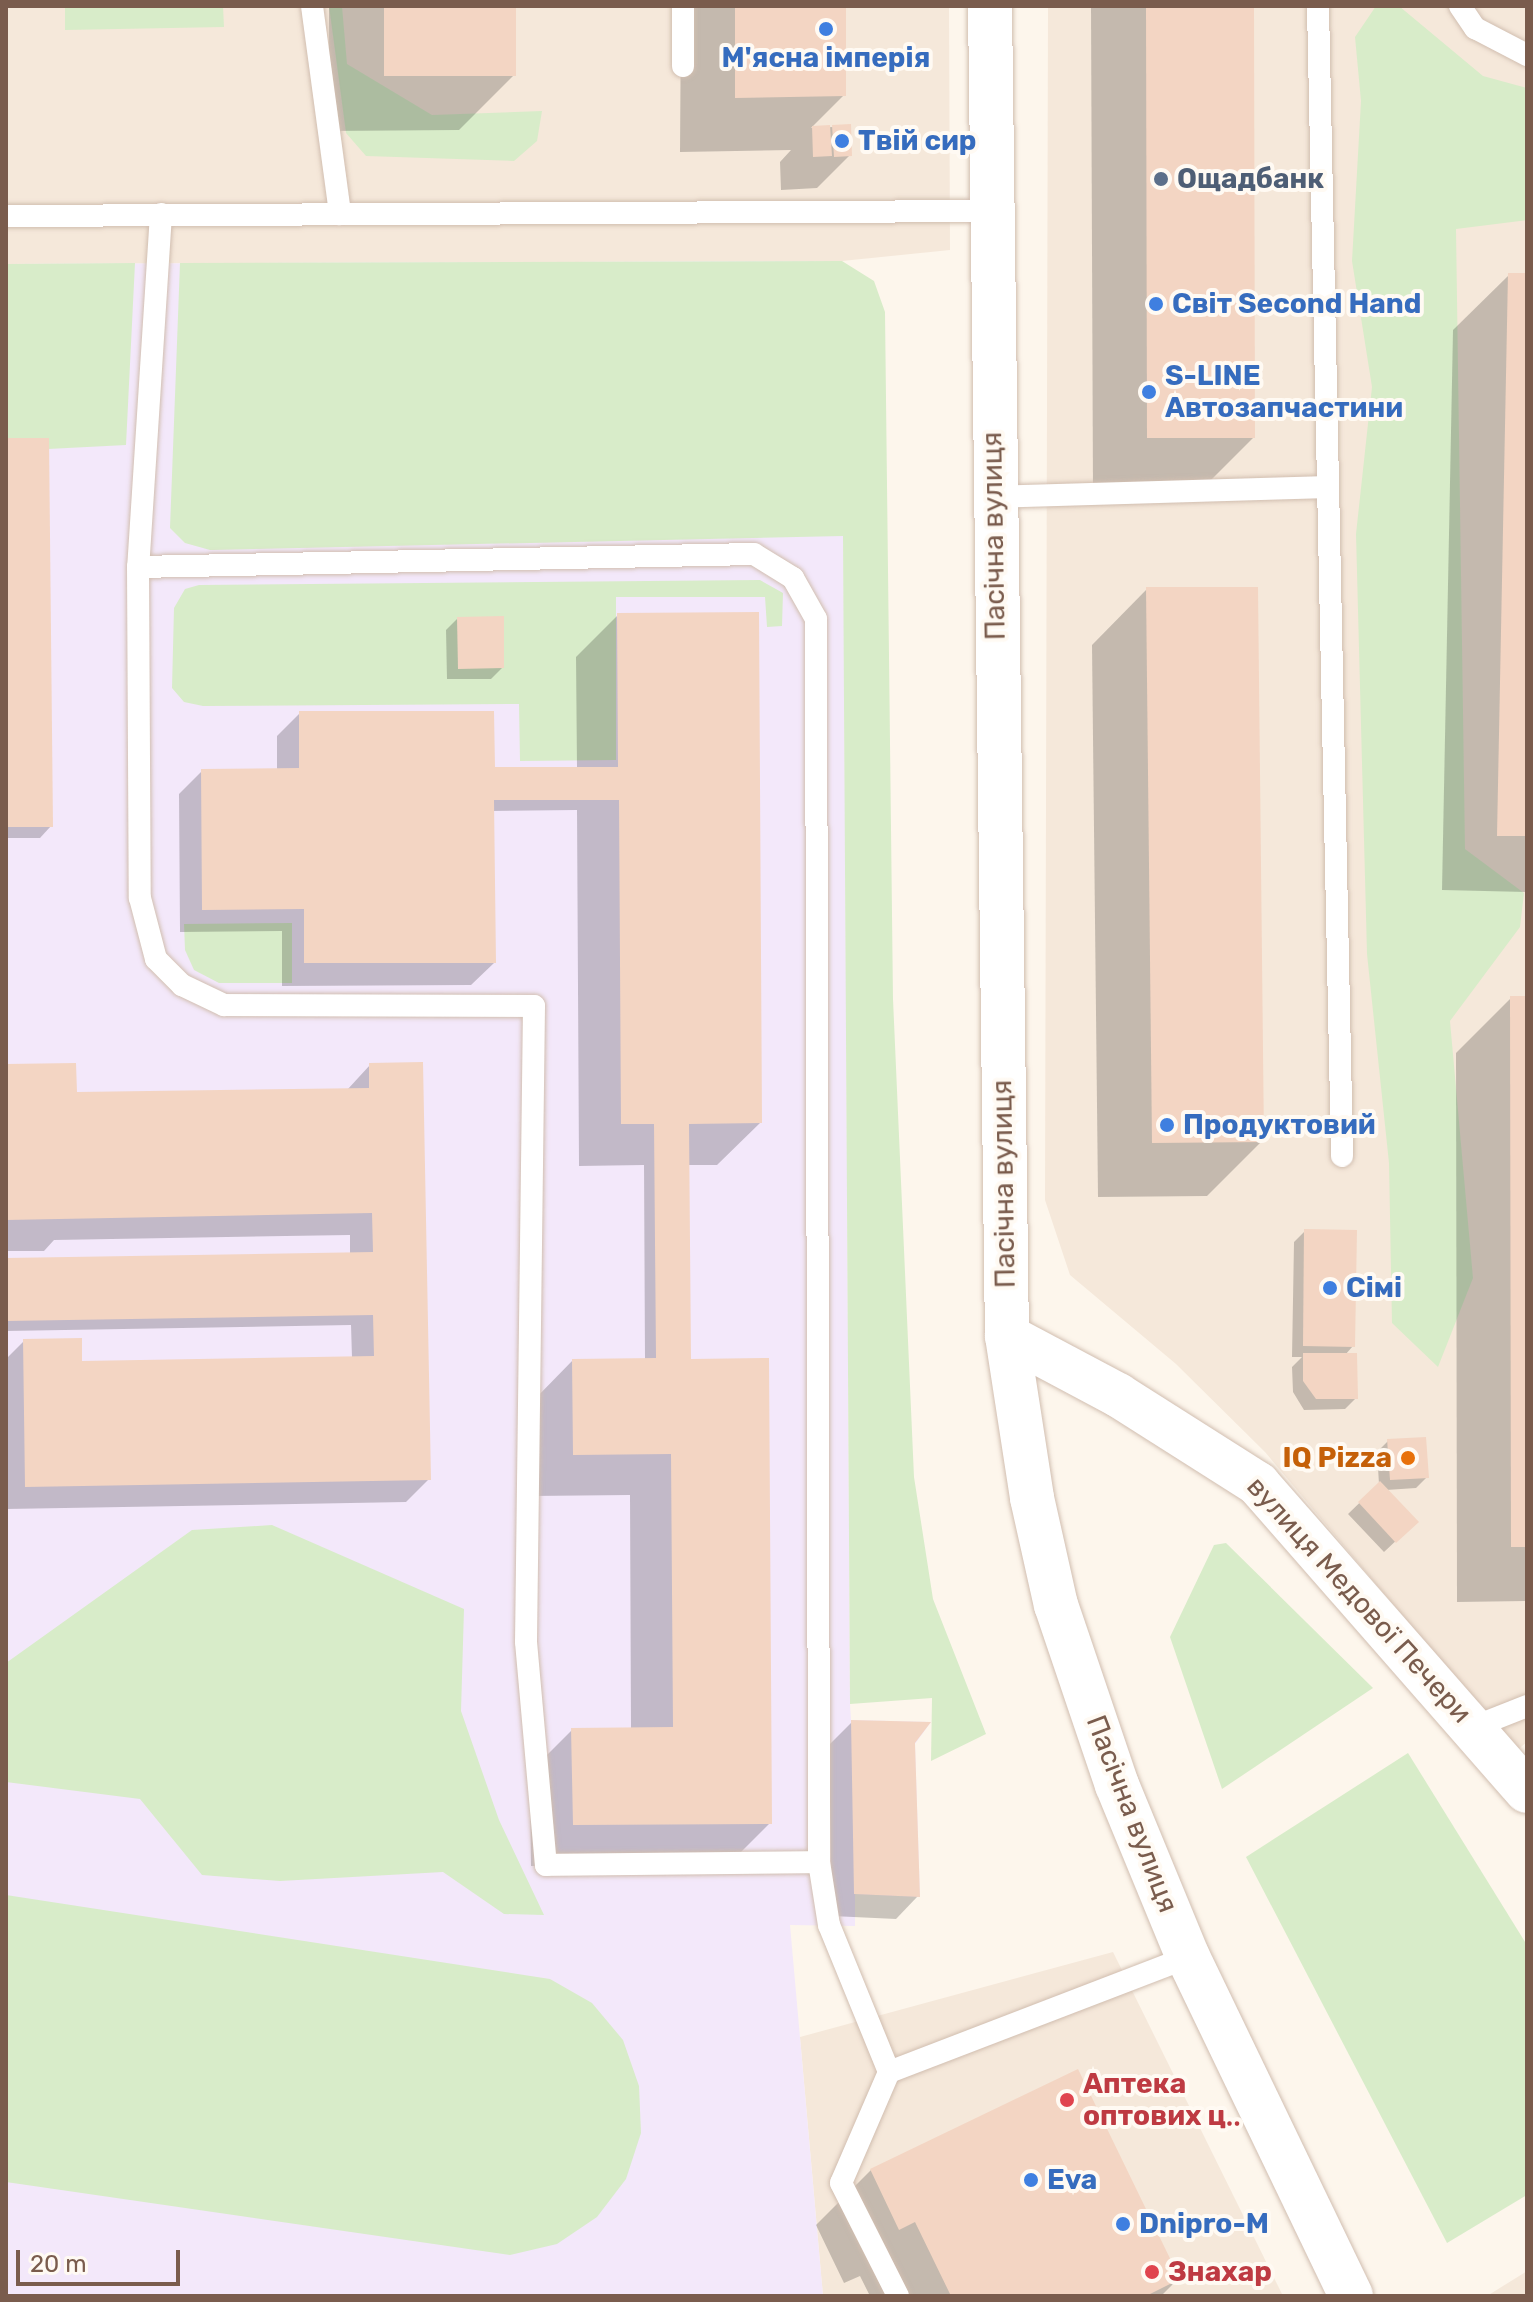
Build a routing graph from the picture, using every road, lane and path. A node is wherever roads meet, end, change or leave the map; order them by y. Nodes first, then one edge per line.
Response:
1 (312, 6) edge
2 (683, 6) edge
3 (990, 6) edge
4 (1318, 6) edge
5 (1460, 6) edge
6 (1527, 55) edge
7 (683, 66) dead end
8 (992, 211) junction
9 (161, 214) junction
10 (340, 214) junction
11 (6, 216) edge
12 (1326, 487) junction
13 (992, 497) junction
14 (138, 567) junction
15 (1342, 1156) dead end
16 (1007, 1336) junction
17 (1527, 1706) edge
18 (1474, 1727) junction
19 (1527, 1791) edge
20 (819, 1862) junction
21 (1188, 1957) junction
22 (889, 2072) junction
23 (898, 2296) edge
24 (1351, 2296) edge

1 - 10 lane
2 - 7 lane
3 - 8 main road, Пасічна вулиця
4 - 12 lane
5 - 6 lane
8 - 10 lane
8 - 13 main road, Пасічна вулиця
9 - 10 lane
9 - 11 lane
9 - 14 lane
12 - 13 lane
12 - 15 lane
13 - 16 main road, Пасічна вулиця
14 - 20 lane
14 - 20 lane
16 - 18 main road, вулиця Медової Печери
16 - 21 main road, Пасічна вулиця
17 - 18 lane
18 - 19 main road, вулиця Медової Печери
20 - 22 lane
21 - 22 lane
21 - 24 main road, Пасічна вулиця
22 - 23 lane

